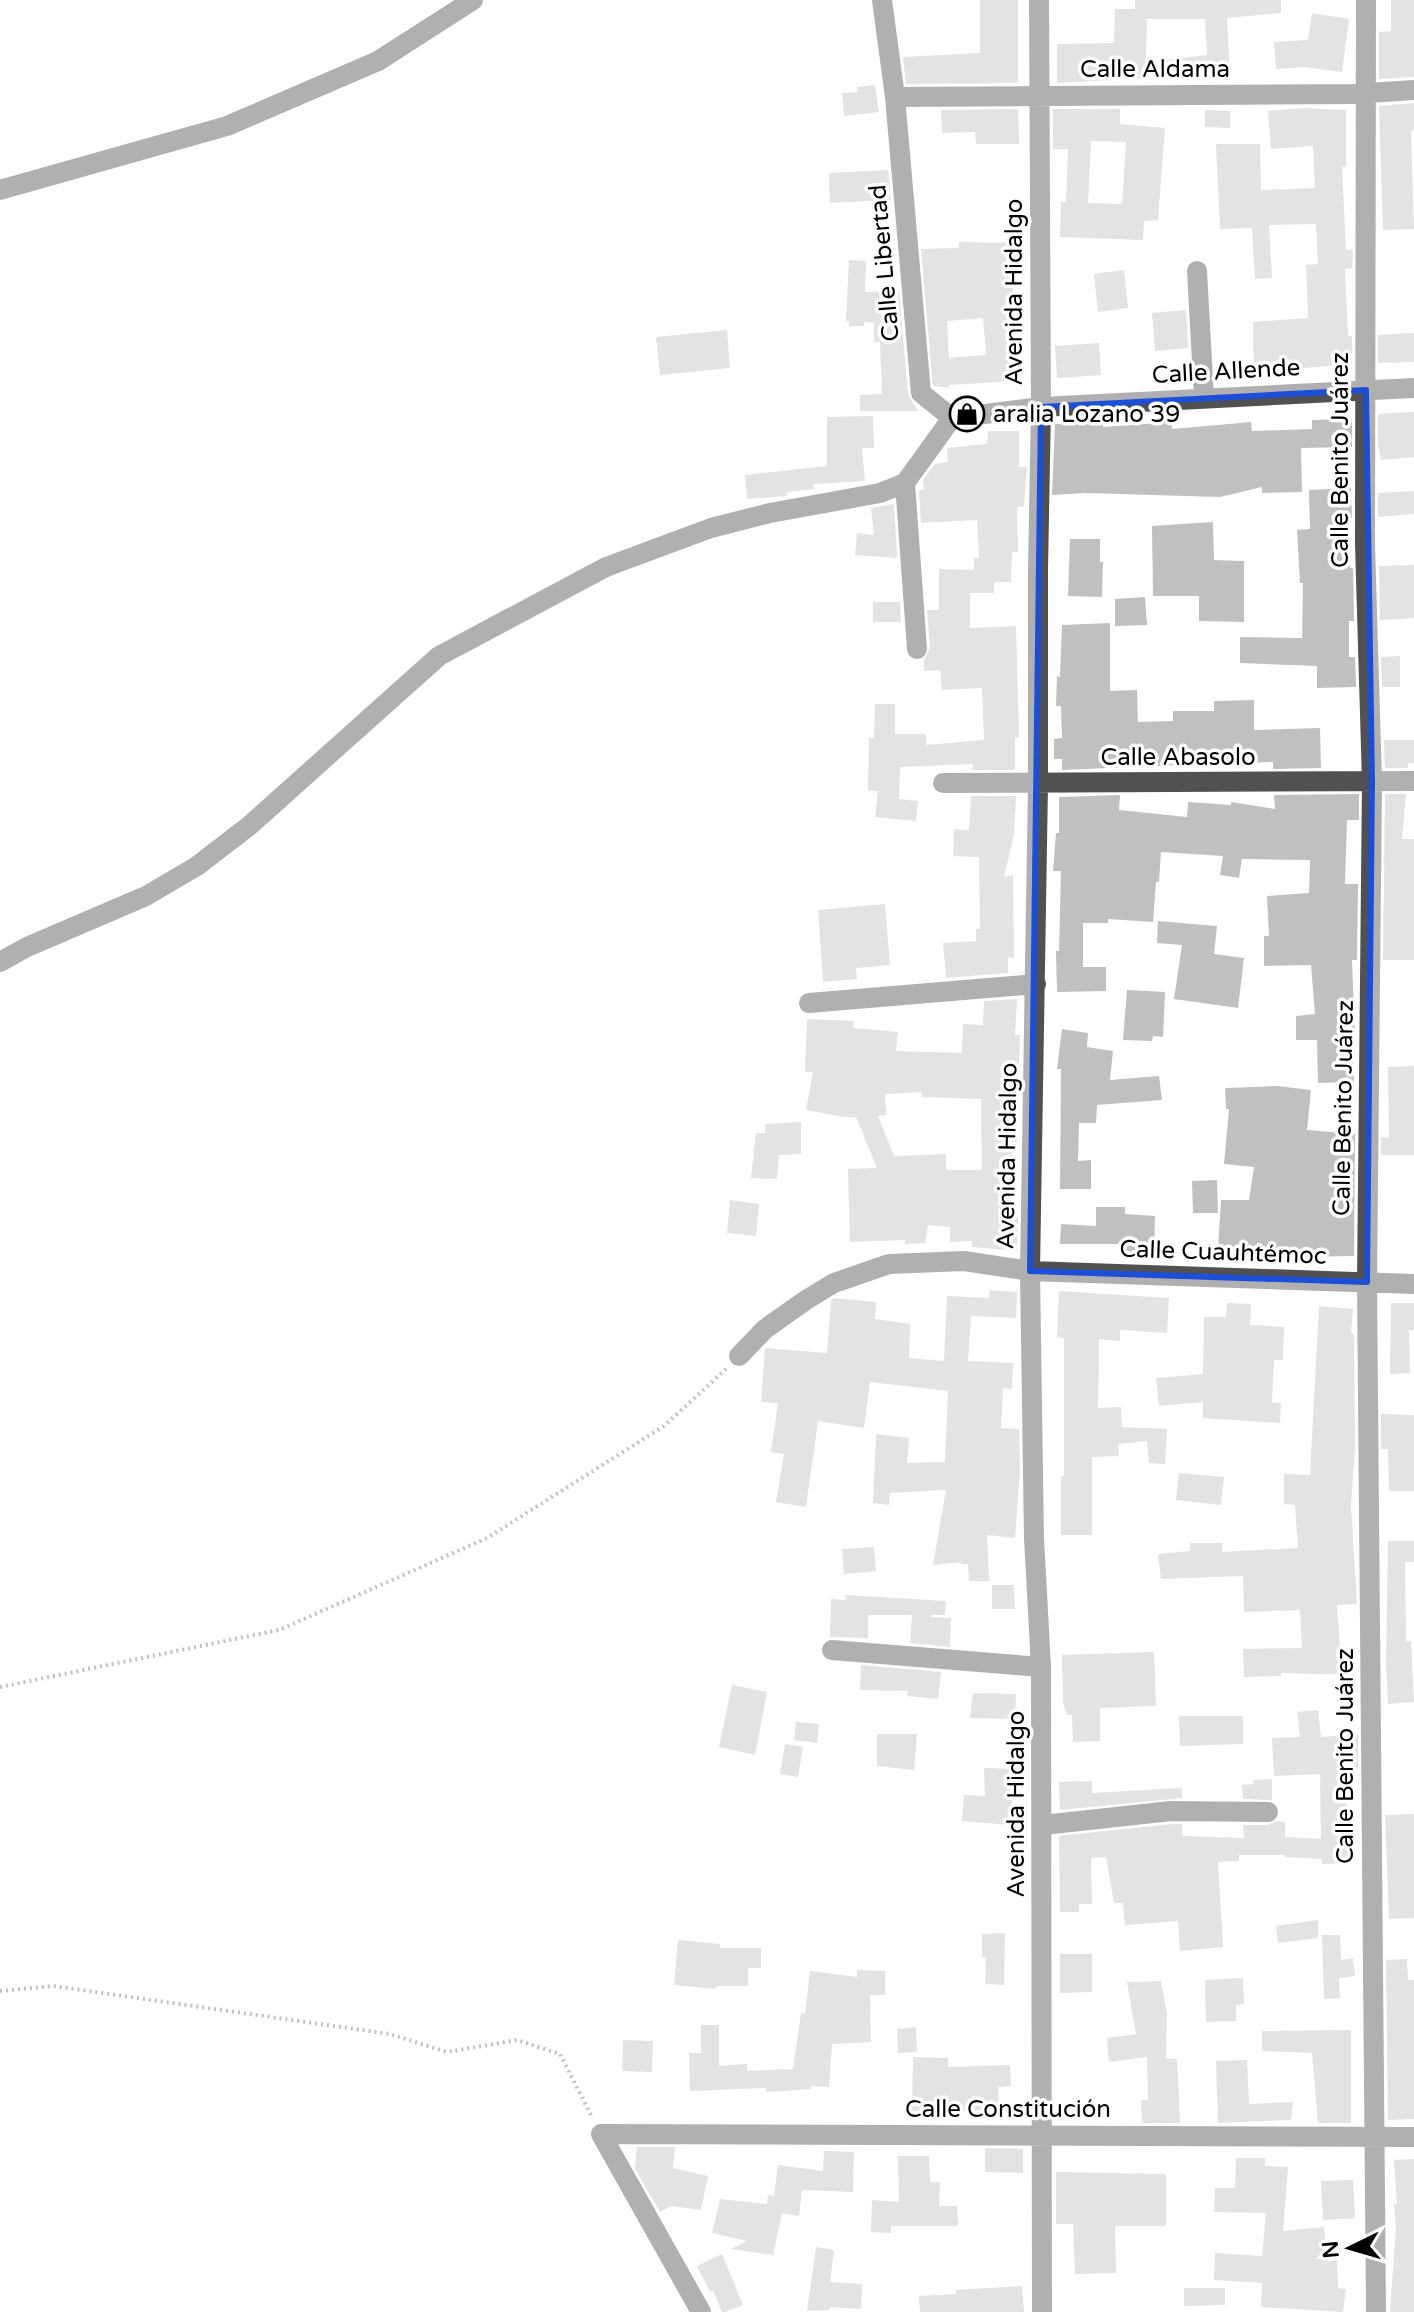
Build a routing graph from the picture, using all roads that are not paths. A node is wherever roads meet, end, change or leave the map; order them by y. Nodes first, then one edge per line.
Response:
1 (473, 0) edge
2 (882, 0) edge
3 (1039, 0) edge
4 (1366, 0) edge
5 (1414, 90) edge
6 (1368, 93) junction
7 (1039, 95) junction
8 (895, 97) junction
9 (0, 190) edge
10 (1197, 271) dead end
11 (1414, 388) edge
12 (1366, 390) junction
13 (1204, 398) junction
14 (1041, 407) junction
15 (952, 418) junction
16 (905, 483) junction
17 (917, 649) dead end
18 (1414, 781) edge
19 (1372, 782) junction
20 (943, 783) dead end
21 (1038, 784) junction
22 (0, 962) edge
23 (1036, 984) junction
24 (809, 1003) dead end
25 (1030, 1271) junction
26 (1367, 1282) junction
27 (1414, 1284) edge
28 (739, 1356) road end
29 (832, 1650) dead end
30 (1041, 1667) junction
31 (1268, 1812) dead end
32 (1043, 1825) junction
33 (1042, 2135) junction
34 (1374, 2137) junction
35 (1414, 2137) edge
36 (701, 2312) edge
37 (1042, 2312) edge
38 (1376, 2312) edge

1 - 9 street
2 - 8 street, Calle Libertad
3 - 7 street, Avenida Hidalgo
4 - 6 street, Calle Benito Juárez
5 - 6 street, Calle Aldama
6 - 7 street, Calle Aldama
6 - 12 street, Calle Benito Juárez
7 - 8 street, Calle Aldama
7 - 14 street, Avenida Hidalgo
8 - 15 street, Calle Libertad
10 - 13 street
11 - 12 street, Calle Allende
12 - 13 street, Calle Allende
12 - 19 street, Calle Benito Juárez
13 - 14 street, Calle Allende
14 - 15 street
14 - 21 street, Avenida Hidalgo
15 - 16 street
16 - 17 street
16 - 22 street
18 - 19 street, Calle Abasolo
19 - 21 street, Calle Abasolo
19 - 26 street, Calle Benito Juárez
20 - 21 street, Calle Abasolo
21 - 23 street, Avenida Hidalgo
23 - 24 street
23 - 25 street, Avenida Hidalgo
25 - 26 street, Calle Cuauhtémoc
25 - 28 street, Calle Cuauhtémoc
25 - 30 street, Avenida Hidalgo
26 - 27 street, Calle Cuauhtémoc
26 - 34 street, Calle Benito Juárez
29 - 30 street
30 - 32 street, Avenida Hidalgo
31 - 32 street
32 - 33 street, Avenida Hidalgo
33 - 34 street, Calle Constitución
33 - 36 street, Calle Constitución
33 - 37 street, Avenida Hidalgo
34 - 35 street, Calle Constitución
34 - 38 street, Calle Benito Juárez

